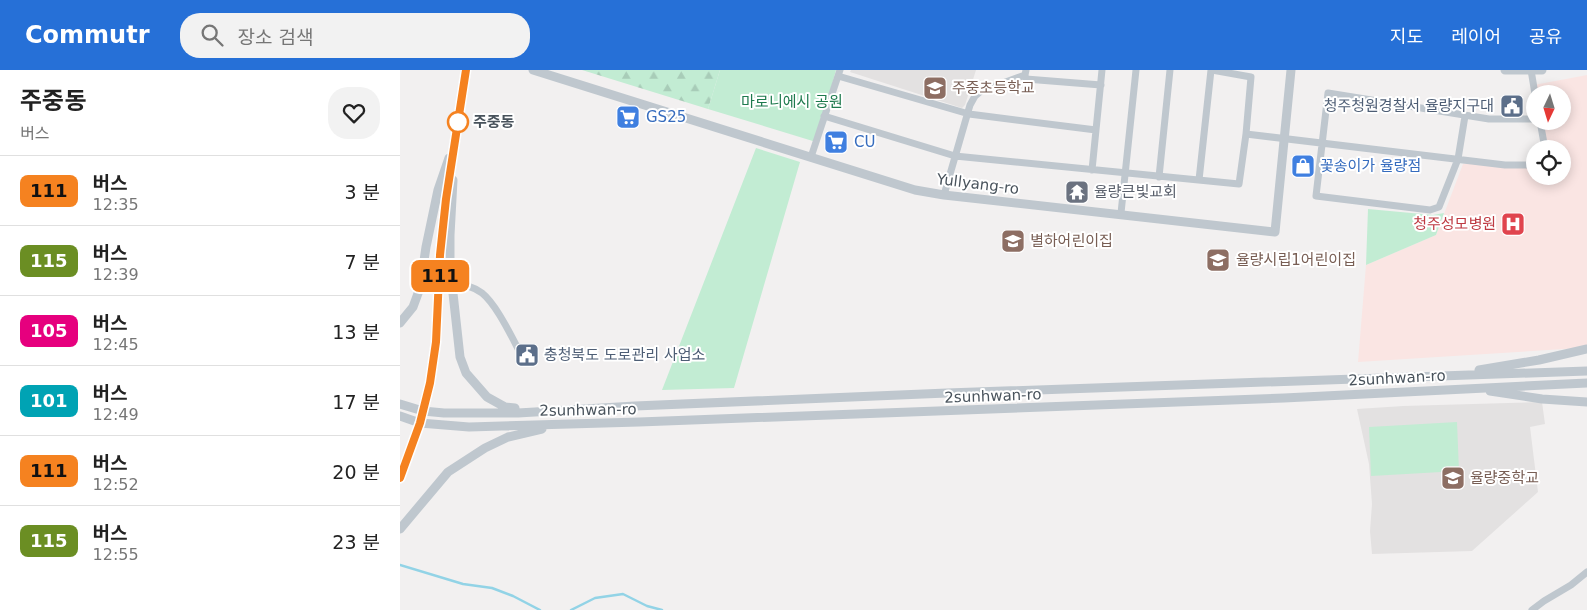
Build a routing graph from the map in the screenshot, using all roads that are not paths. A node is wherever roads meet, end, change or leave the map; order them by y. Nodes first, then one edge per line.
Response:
1 (466, 70) edge
2 (533, 70) edge
3 (1102, 70) edge
4 (1136, 70) edge
5 (1170, 70) edge
6 (1211, 70) edge
7 (1291, 70) edge
8 (1505, 70) edge
9 (1532, 70) edge
10 (1542, 70) edge
11 (1026, 72) edge
12 (839, 73) edge
13 (1101, 85) junction
14 (1534, 85) edge
15 (969, 114) junction
16 (824, 116) junction
17 (1465, 116) junction
18 (1526, 119) edge
19 (1096, 130) junction
20 (1246, 134) junction
21 (1284, 139) junction
22 (455, 141) junction
23 (1323, 144) junction
24 (955, 156) junction
25 (811, 157) junction
26 (1458, 159) junction
27 (1526, 165) edge
28 (1092, 170) junction
29 (1125, 173) junction
30 (1158, 177) junction
31 (1199, 180) junction
32 (944, 195) junction
33 (1121, 213) junction
34 (452, 283) junction
35 (400, 323) edge
36 (1587, 349) edge
37 (522, 356) dead end
38 (1587, 371) edge
39 (1446, 376) junction
40 (1587, 383) edge
41 (1467, 388) junction
42 (1587, 402) edge
43 (400, 404) edge
44 (423, 410) junction
45 (537, 412) junction
46 (400, 416) edge
47 (420, 423) junction
48 (570, 424) junction
49 (400, 478) edge
50 (400, 529) edge
51 (1587, 572) edge
52 (1532, 610) edge

1 - 22 main road
2 - 25 street, Yullyang-ro
3 - 13 street
4 - 29 street
5 - 30 street
6 - 20 street
6 - 31 street
7 - 21 street, Yullyang-ro
8 - 9 street
9 - 10 street
9 - 14 street
11 - 13 street
11 - 15 street
12 - 15 street
12 - 16 street
13 - 19 street
15 - 19 street
15 - 24 street
16 - 24 street
16 - 25 street
17 - 18 street
17 - 23 street
17 - 26 street
19 - 28 street
20 - 21 street
20 - 31 street
21 - 23 street
21 - 33 street, Yullyang-ro
22 - 34 street
22 - 35 street
22 - 44 main road
23 - 26 street
23 - 26 street
24 - 28 street
24 - 32 street
25 - 32 street, Yullyang-ro
26 - 27 street
28 - 29 street
29 - 30 street
29 - 33 street
30 - 31 street
32 - 33 street, Yullyang-ro
34 - 37 street
34 - 45 street
36 - 39 street
38 - 39 street, 2sunhwan-ro
39 - 45 street, 2sunhwan-ro
40 - 41 street, 2sunhwan-ro
41 - 42 street
41 - 48 street, 2sunhwan-ro
43 - 44 street, 2sunhwan-ro
44 - 45 street, 2sunhwan-ro
44 - 47 main road
46 - 47 street, 2sunhwan-ro
47 - 48 street, 2sunhwan-ro
47 - 49 main road
48 - 50 street
51 - 52 street

